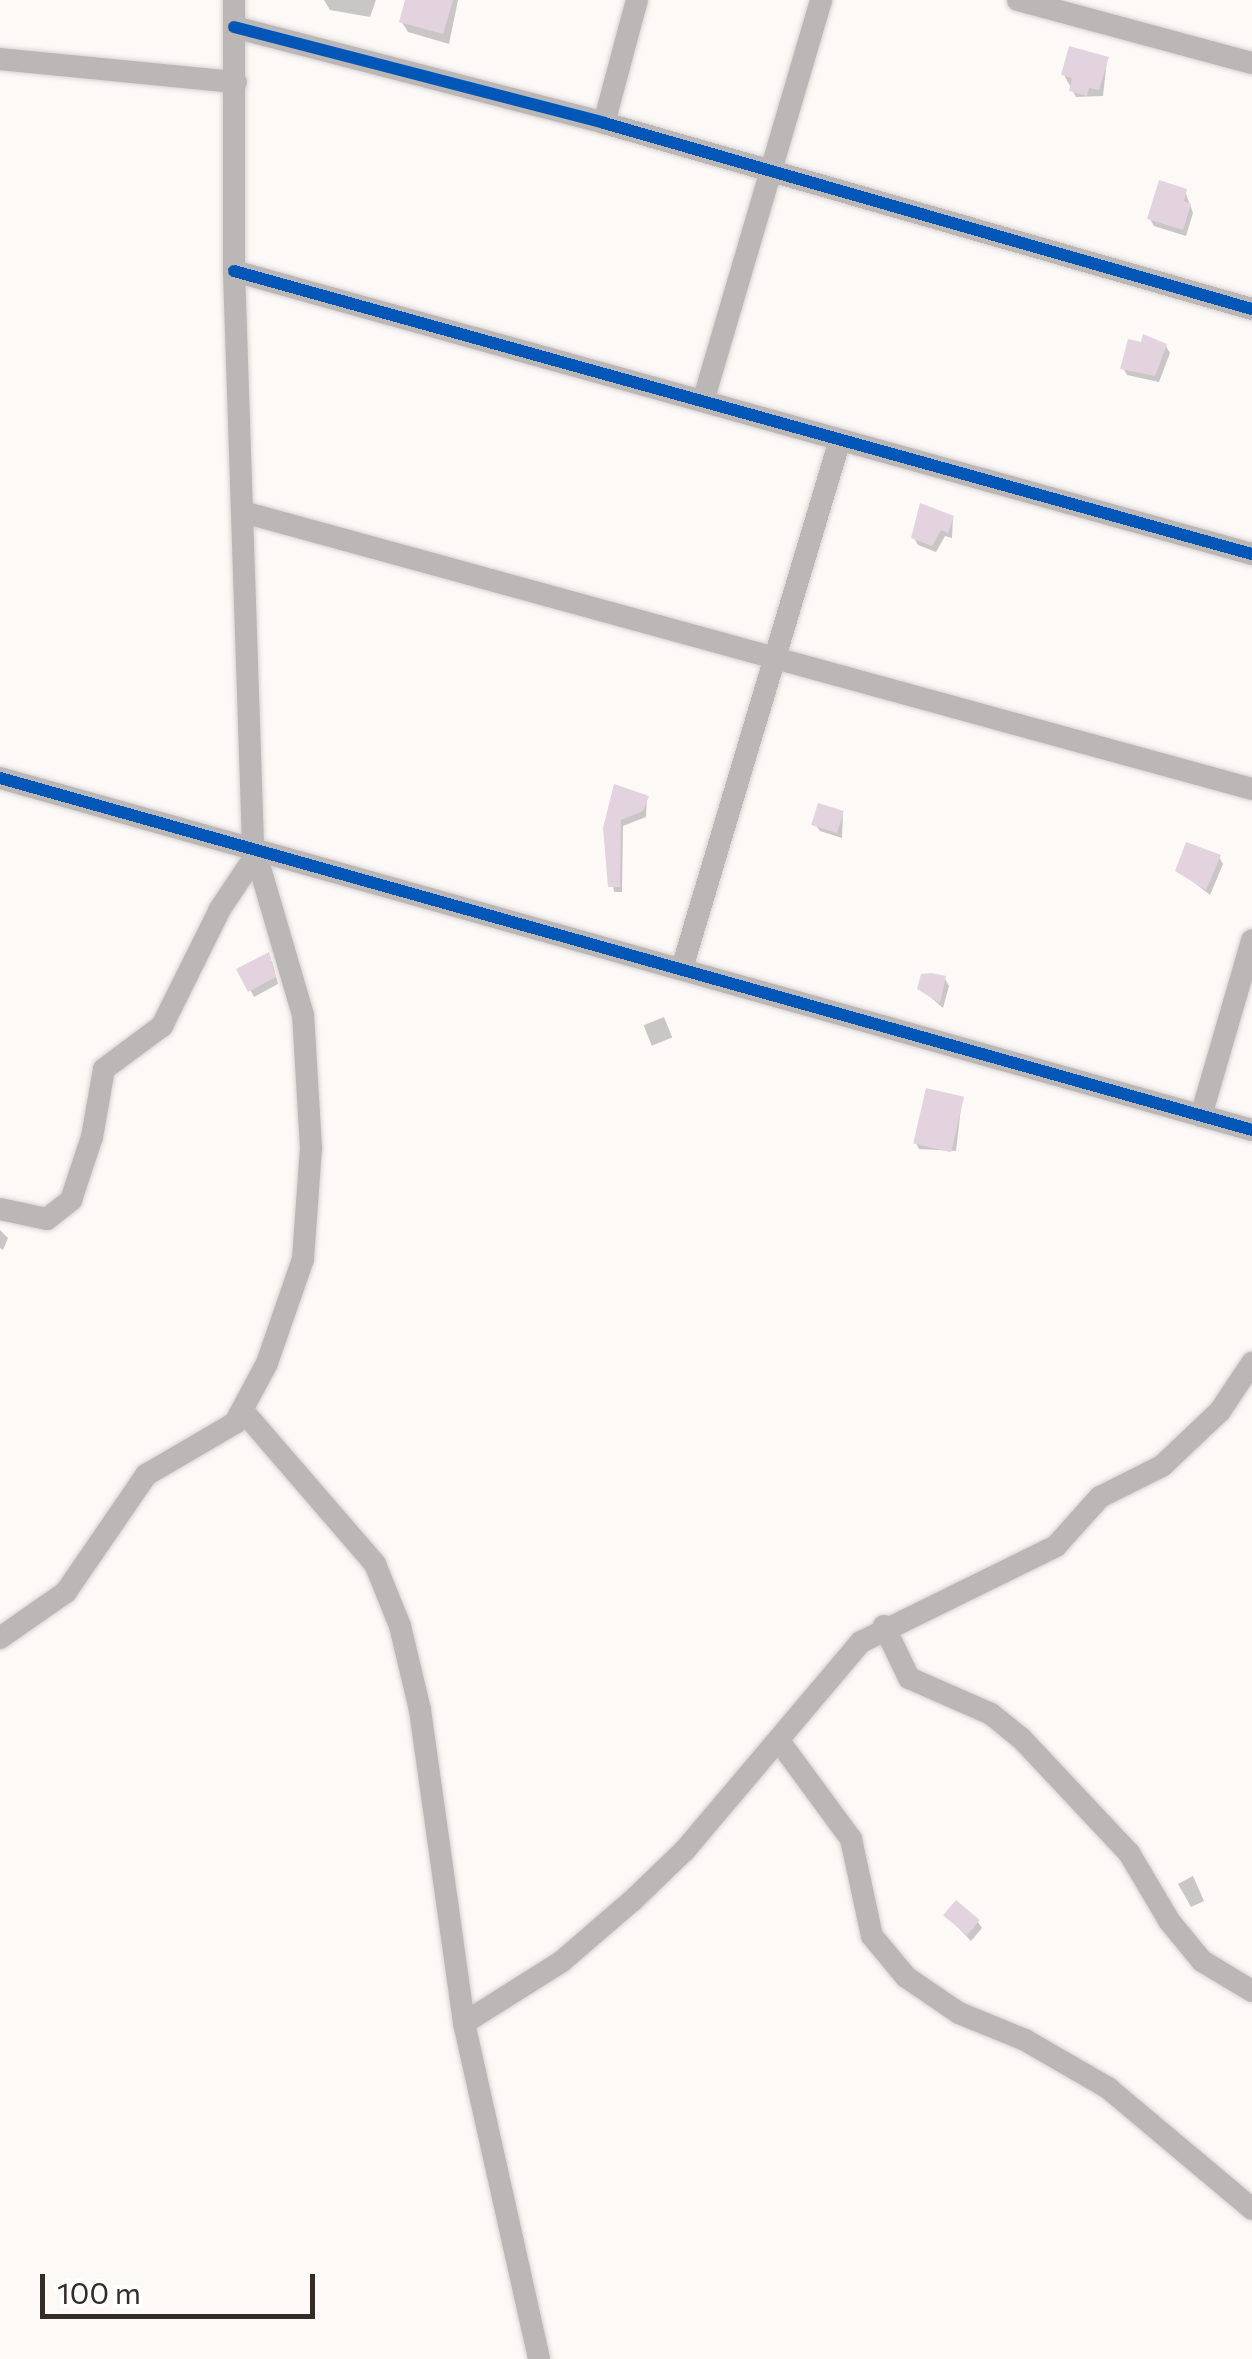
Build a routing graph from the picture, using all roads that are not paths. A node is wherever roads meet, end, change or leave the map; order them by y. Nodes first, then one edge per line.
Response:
1 (234, 0) edge
2 (637, 0) edge
3 (822, 0) edge
4 (1018, 0) edge
5 (234, 27) junction
6 (0, 60) edge
7 (1252, 63) edge
8 (236, 82) junction
9 (604, 123) junction
10 (774, 170) junction
11 (234, 270) junction
12 (1252, 310) edge
13 (704, 398) junction
14 (839, 443) junction
15 (243, 512) junction
16 (1252, 554) edge
17 (774, 657) junction
18 (0, 778) edge
19 (1252, 789) edge
20 (253, 851) junction
21 (1252, 940) edge
22 (683, 965) junction
23 (1202, 1116) junction
24 (1252, 1130) edge
25 (0, 1209) edge
26 (1252, 1362) edge
27 (244, 1411) junction
28 (884, 1626) junction
29 (0, 1638) edge
30 (779, 1741) junction
31 (1252, 1990) edge
32 (464, 2023) junction
33 (1252, 2209) edge
34 (539, 2359) edge

1 - 5 street
2 - 9 street
3 - 10 street
4 - 7 street
5 - 8 street
5 - 9 street
6 - 8 street
8 - 11 street
9 - 10 street
10 - 12 street
10 - 13 street
11 - 13 street
11 - 15 street
13 - 14 street
14 - 16 street
14 - 17 street
15 - 17 street
15 - 20 street
17 - 19 street
17 - 22 street
18 - 20 street
20 - 22 street
20 - 25 street
20 - 27 street
21 - 23 street
22 - 23 street
23 - 24 street
26 - 28 street
27 - 29 street
27 - 32 street
28 - 30 street
28 - 31 street
30 - 32 street
30 - 33 street
32 - 34 street

